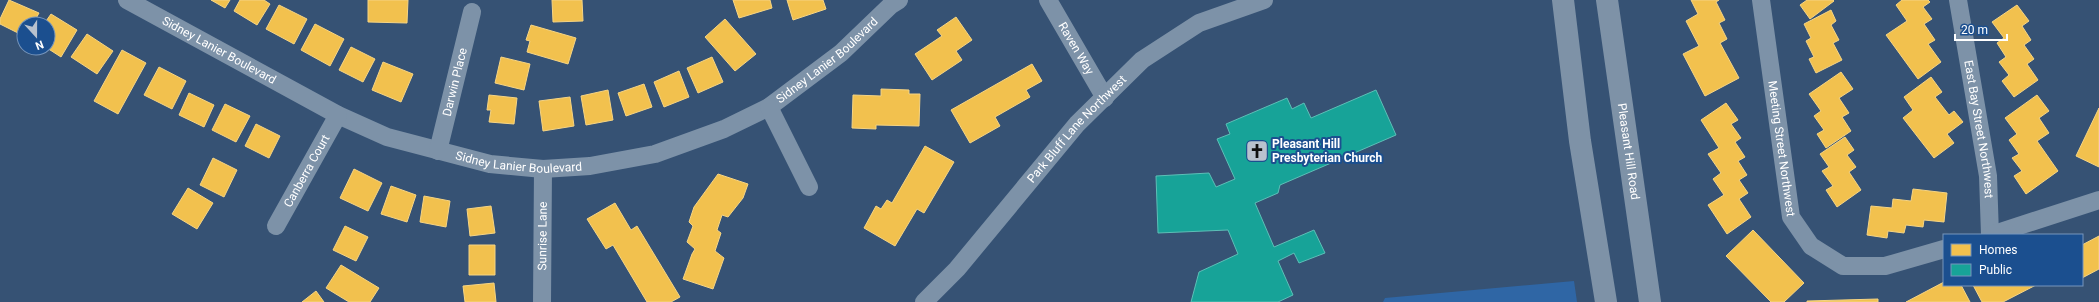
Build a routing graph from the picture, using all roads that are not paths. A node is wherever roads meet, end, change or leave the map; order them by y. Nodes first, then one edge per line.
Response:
1 (127, 0) edge
2 (899, 0) edge
3 (1048, 0) edge
4 (1264, 0) edge
5 (1563, 0) edge
6 (1607, 0) edge
7 (1761, 0) edge
8 (1958, 0) edge
9 (472, 12) dead end
10 (1105, 98) junction
11 (769, 107) junction
12 (338, 115) junction
13 (438, 151) junction
14 (543, 169) junction
15 (810, 186) dead end
16 (2099, 200) edge
17 (276, 226) dead end
18 (1990, 234) edge
19 (1993, 234) edge
20 (1943, 249) edge
21 (542, 302) edge
22 (924, 302) edge
23 (1606, 302) edge
24 (1650, 302) edge

1 - 12 street, Sidney Lanier Boulevard
2 - 11 street, Sidney Lanier Boulevard
3 - 10 street, Raven Way
4 - 10 street, Park Bluff Lane Northwest
5 - 23 highway
6 - 24 highway, Pleasant Hill Road
7 - 20 street, Meeting Street Northwest
8 - 18 street, East Bay Street Northwest
9 - 13 street, Darwin Place
10 - 22 street, Park Bluff Lane Northwest
11 - 14 street, Sidney Lanier Boulevard
11 - 15 street
12 - 13 street, Sidney Lanier Boulevard
12 - 17 street, Canberra Court
13 - 14 street, Sidney Lanier Boulevard
14 - 21 street, Sunrise Lane
16 - 19 street

